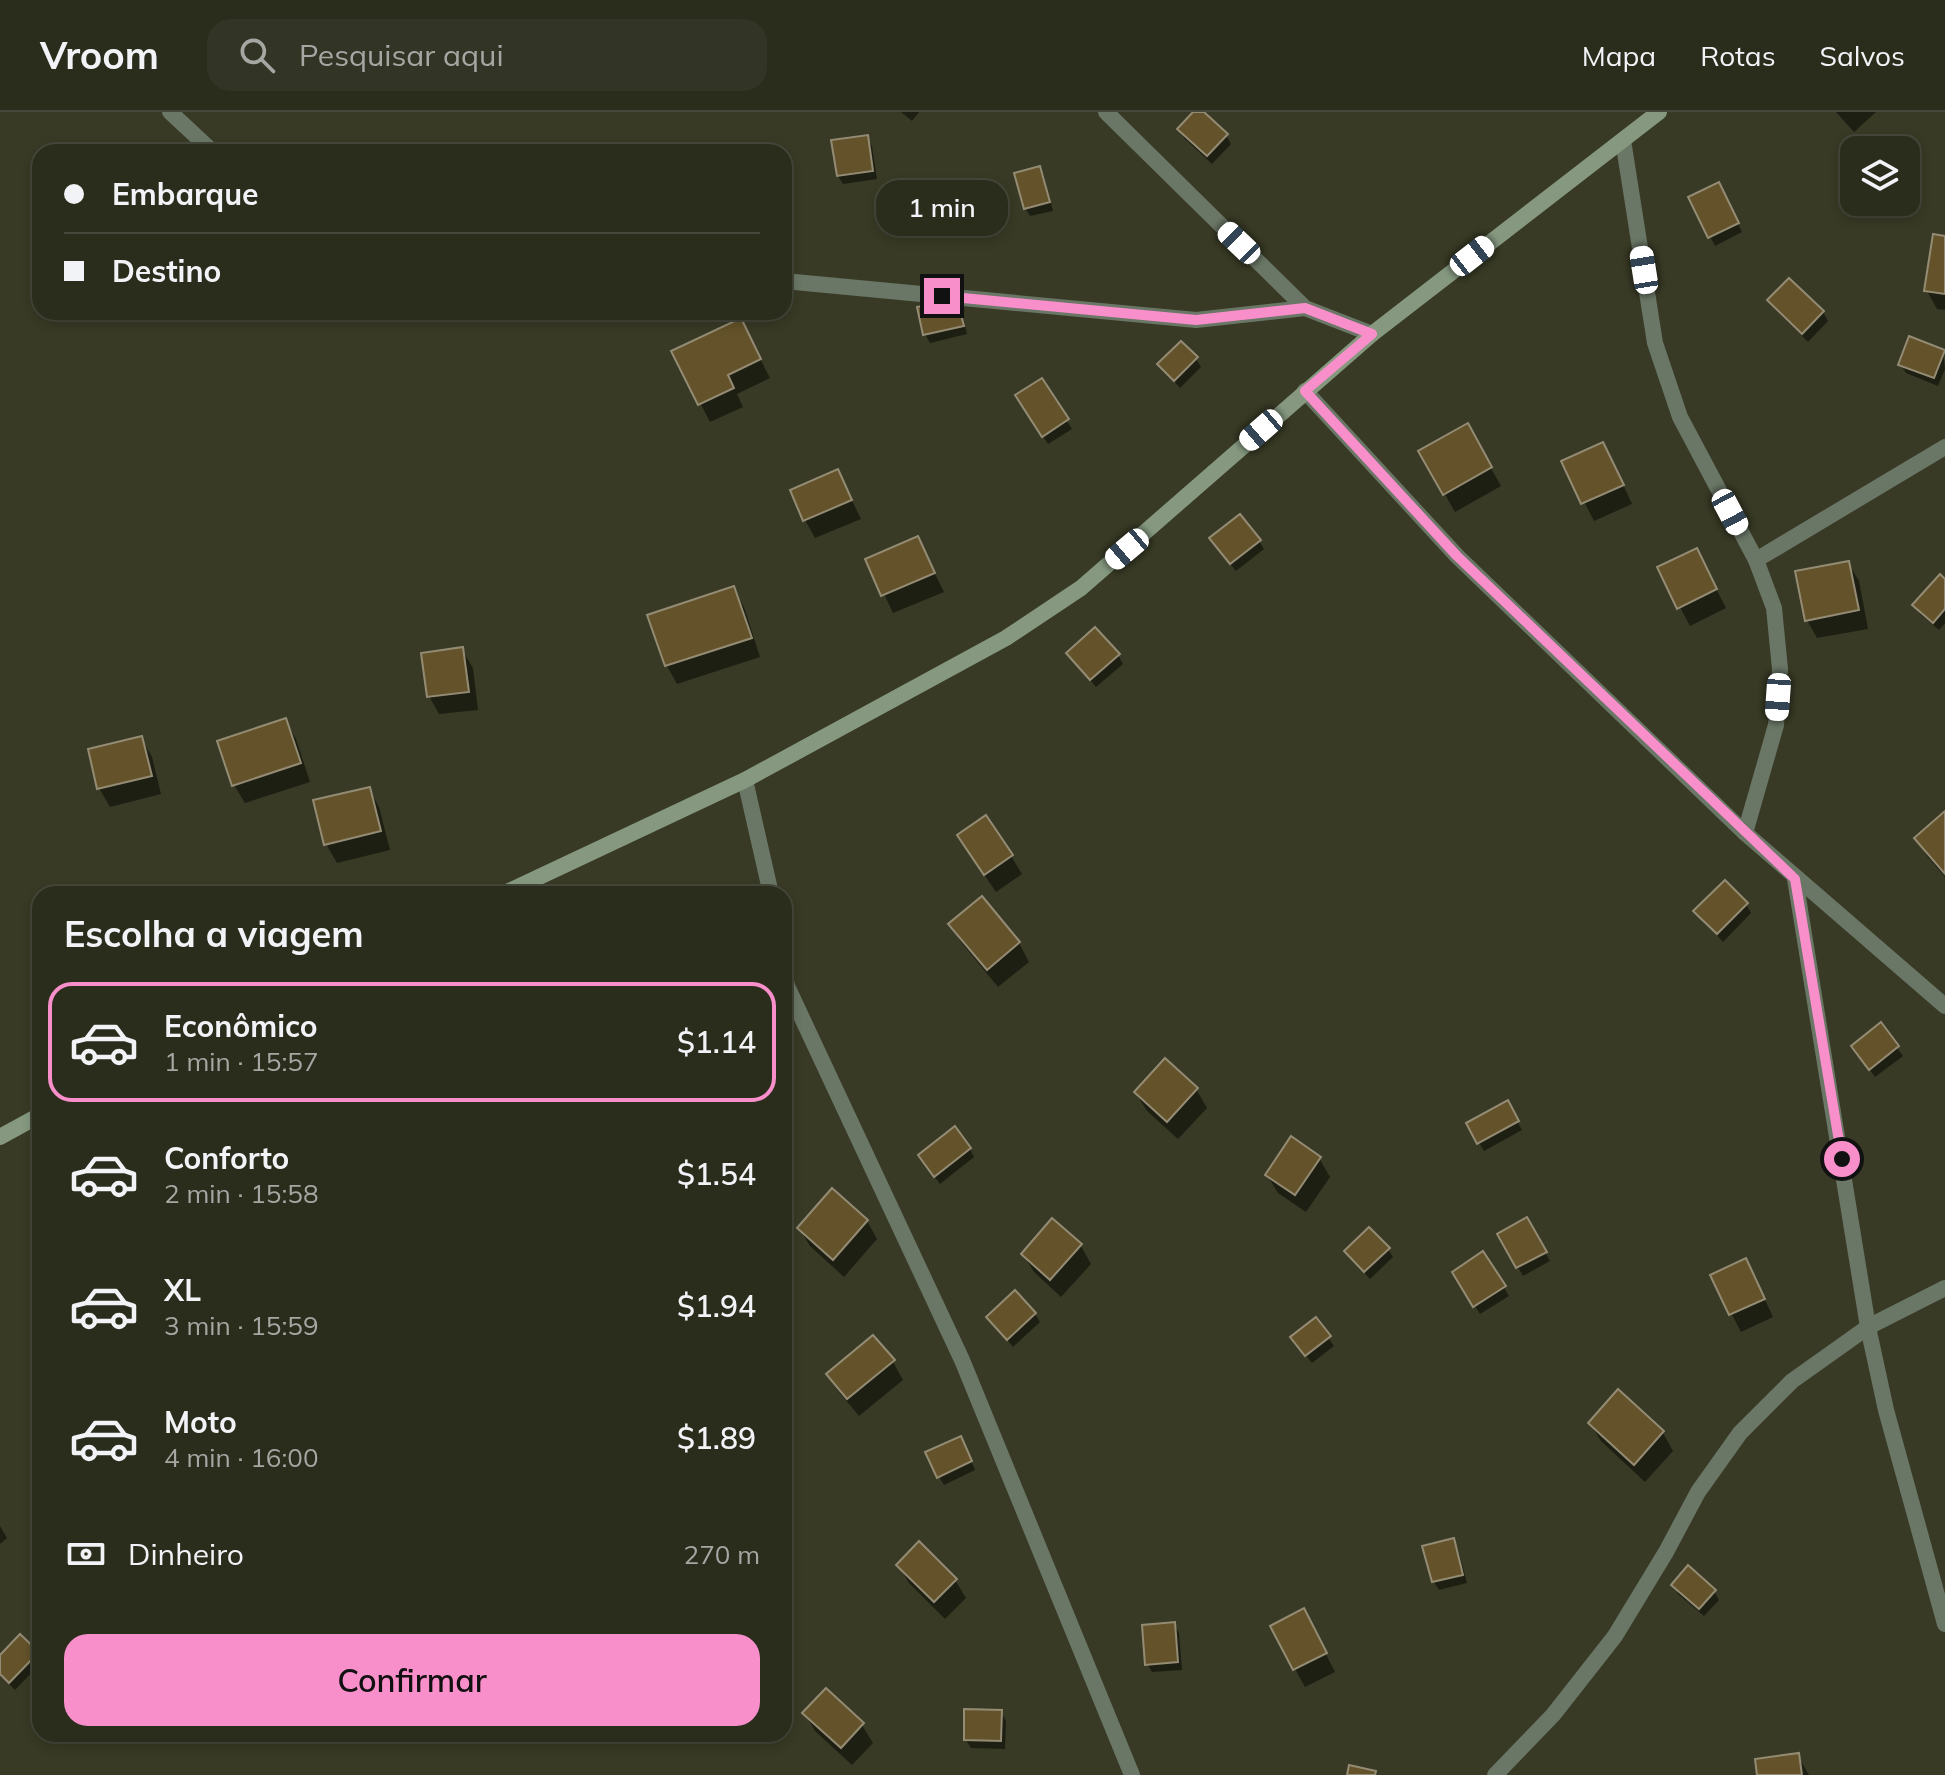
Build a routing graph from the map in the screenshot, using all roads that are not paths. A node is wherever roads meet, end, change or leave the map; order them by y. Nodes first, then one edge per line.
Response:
1 (170, 112) edge
2 (1106, 112) edge
3 (1659, 112) edge
4 (1623, 140) junction
5 (204, 144) edge
6 (792, 282) edge
7 (1305, 308) junction
8 (1372, 334) junction
9 (1305, 391) junction
10 (1945, 447) edge
11 (1756, 560) junction
12 (745, 780) junction
13 (1745, 833) junction
14 (1795, 879) junction
15 (520, 886) edge
16 (769, 886) edge
17 (792, 997) edge
18 (1945, 1006) edge
19 (32, 1119) edge
20 (0, 1137) edge
21 (1945, 1288) edge
22 (1868, 1327) junction
23 (1945, 1624) edge
24 (1132, 1775) edge
25 (1495, 1775) edge

1 - 5 street
2 - 7 street
3 - 4 street
4 - 8 street
4 - 11 street
6 - 7 street
7 - 8 street
8 - 9 street
9 - 12 street
9 - 13 street
10 - 11 street
11 - 13 street
12 - 15 street
12 - 16 street
13 - 14 street
14 - 18 street
14 - 22 street
17 - 24 street
19 - 20 street
21 - 22 street
22 - 23 street
22 - 25 street

